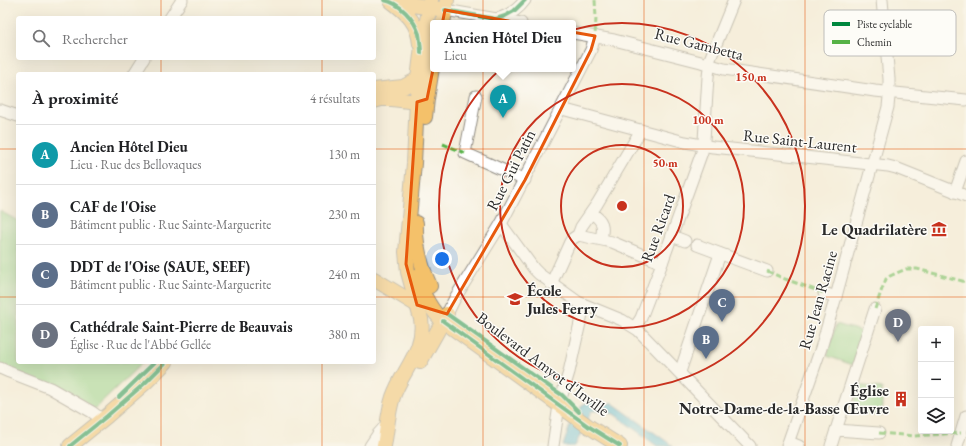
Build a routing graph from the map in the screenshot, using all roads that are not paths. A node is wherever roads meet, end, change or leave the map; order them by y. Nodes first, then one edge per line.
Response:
1 (182, 0) edge
2 (524, 0) edge
3 (734, 0) edge
4 (882, 0) edge
5 (388, 1) edge
6 (437, 8) edge
7 (883, 10) edge
8 (171, 16) edge
9 (496, 19) junction
10 (433, 20) edge
11 (502, 20) edge
12 (430, 28) edge
13 (576, 33) edge
14 (595, 36) junction
15 (421, 54) junction
16 (430, 54) edge
17 (887, 56) edge
18 (143, 60) edge
19 (709, 65) junction
20 (430, 67) edge
21 (135, 72) edge
22 (424, 78) junction
23 (376, 90) edge
24 (889, 92) junction
25 (476, 96) dead end
26 (376, 100) edge
27 (966, 100) edge
28 (422, 101) junction
29 (562, 109) junction
30 (0, 110) edge
31 (16, 115) edge
32 (641, 130) junction
33 (703, 146) junction
34 (966, 161) edge
35 (872, 164) junction
36 (525, 180) junction
37 (955, 192) junction
38 (966, 196) edge
39 (410, 212) junction
40 (591, 213) junction
41 (501, 224) junction
42 (578, 235) junction
43 (672, 236) junction
44 (601, 239) junction
45 (685, 241) dead end
46 (697, 245) dead end
47 (720, 254) junction
48 (662, 263) junction
49 (767, 271) dead end
50 (376, 280) edge
51 (551, 284) junction
52 (824, 293) dead end
53 (836, 297) junction
54 (584, 305) junction
55 (417, 306) junction
56 (432, 309) junction
57 (875, 309) dead end
58 (445, 317) junction
59 (635, 327) junction
60 (153, 364) edge
61 (164, 364) edge
62 (0, 368) edge
63 (680, 372) junction
64 (561, 400) junction
65 (966, 416) edge
66 (101, 418) junction
67 (388, 423) junction
68 (836, 430) junction
69 (879, 433) dead end
70 (961, 441) edge
71 (74, 442) edge
72 (619, 445) edge
73 (792, 445) edge
74 (370, 446) edge
75 (384, 446) edge
76 (391, 446) edge
77 (553, 446) edge
78 (750, 446) edge
79 (831, 446) edge

1 - 8 street
2 - 9 street
3 - 19 street, Rue Ricard
4 - 7 street, Rue Jean Racine
5 - 6 main road
5 - 15 main road
6 - 9 street
6 - 10 main road
9 - 11 street
12 - 15 main road
13 - 14 street, Rue Gambetta
14 - 19 street, Rue Gambetta
14 - 29 street, Rue Gui Patin
15 - 22 main road
16 - 22 main road
17 - 24 street, Rue Jean Racine
18 - 21 street
19 - 24 street, Rue Gambetta
19 - 33 street, Rue Ricard
20 - 22 main road
22 - 23 main road
22 - 28 main road
24 - 27 street, Rue Gambetta
24 - 35 street, Rue Jean Racine
25 - 36 street
26 - 28 main road
28 - 39 main road
28 - 58 main road
29 - 32 street, Rue Saint-Laurent
29 - 36 street, Rue Gui Patin
30 - 31 street
32 - 33 street, Rue Saint-Laurent
32 - 40 street
33 - 35 street, Rue Saint-Laurent
33 - 43 street, Rue Ricard
34 - 37 street
35 - 37 street, Rue Saint-Laurent
35 - 53 street, Rue Jean Racine
36 - 41 street, Rue Gui Patin
37 - 38 street, Rue Saint-Laurent
39 - 55 main road
39 - 56 main road
40 - 42 street
40 - 44 street
41 - 51 street
41 - 58 street, Rue Gui Patin
42 - 44 street
42 - 51 street
43 - 45 street
43 - 48 street, Rue Ricard
44 - 48 street
46 - 47 street
47 - 49 street
47 - 63 street
48 - 59 street, Rue Ricard
50 - 55 main road
51 - 54 street
52 - 53 street
53 - 73 street, Rue Jean Racine
54 - 59 street
54 - 64 street
55 - 56 main road
55 - 67 main road
56 - 58 main road
57 - 68 street
58 - 64 main road, Boulevard Amyot d'Inville
58 - 76 main road
59 - 63 street
60 - 66 main road
61 - 66 main road
62 - 66 street
63 - 78 street
64 - 72 main road, Boulevard Amyot d'Inville
64 - 77 street
65 - 70 street
66 - 71 main road
67 - 74 street
67 - 75 main road
68 - 69 street
68 - 79 street

